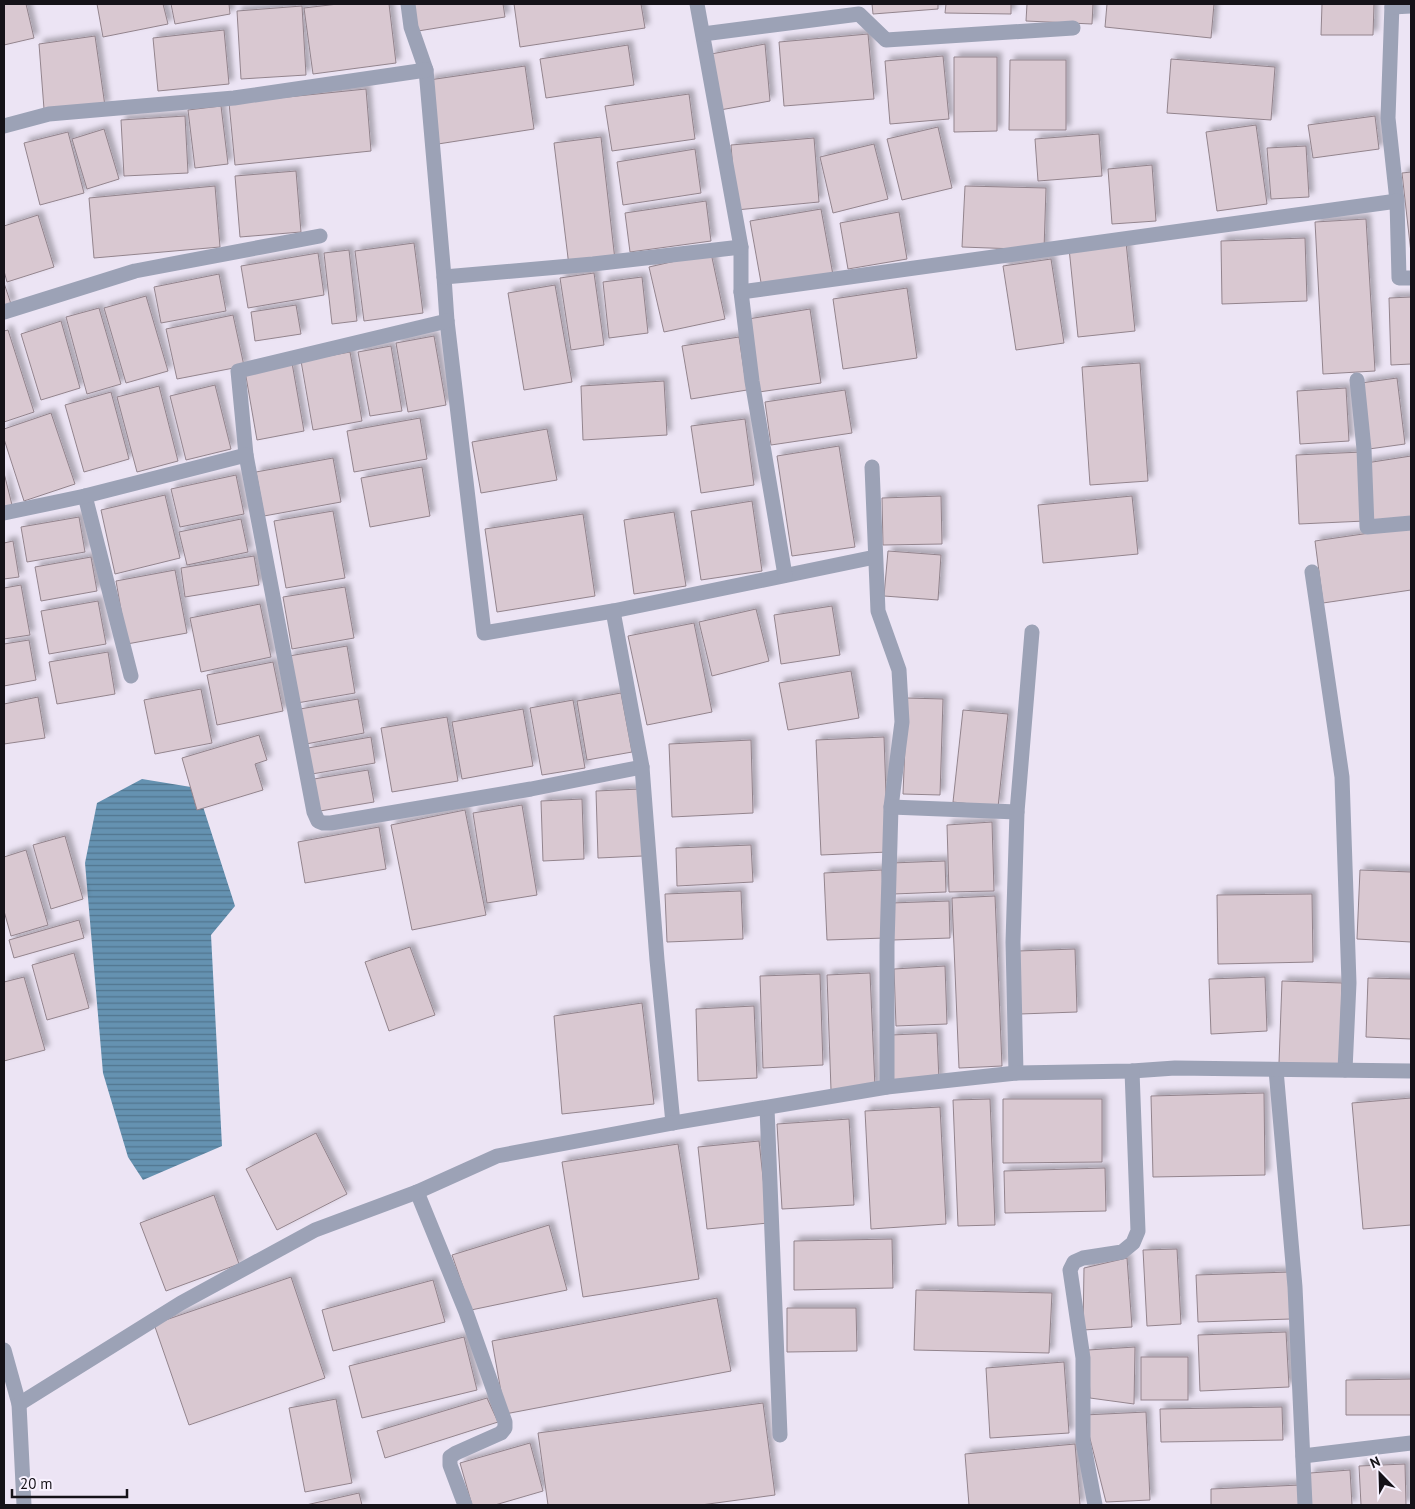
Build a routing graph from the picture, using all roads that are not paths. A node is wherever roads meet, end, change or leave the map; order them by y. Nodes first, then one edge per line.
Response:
1 (408, 4) edge
2 (697, 4) edge
3 (1392, 5) edge
4 (1411, 6) edge
5 (1073, 28) dead end
6 (703, 34) junction
7 (426, 70) junction
8 (4, 126) edge
9 (1397, 201) junction
10 (320, 236) dead end
11 (741, 247) junction
12 (444, 277) junction
13 (1411, 278) edge
14 (741, 292) junction
15 (4, 312) edge
16 (446, 320) junction
17 (1357, 380) dead end
18 (246, 455) junction
19 (872, 467) dead end
20 (85, 496) junction
21 (4, 513) edge
22 (1411, 523) edge
23 (875, 556) junction
24 (1312, 572) dead end
25 (785, 575) junction
26 (614, 611) junction
27 (1032, 632) dead end
28 (131, 676) dead end
29 (642, 767) junction
30 (891, 807) junction
31 (1018, 812) junction
32 (1276, 1070) junction
33 (1345, 1070) junction
34 (1411, 1071) edge
35 (1132, 1072) junction
36 (1016, 1073) junction
37 (887, 1087) junction
38 (767, 1108) junction
39 (673, 1123) junction
40 (418, 1192) junction
41 (4, 1350) edge
42 (19, 1404) junction
43 (780, 1435) dead end
44 (1411, 1443) edge
45 (1303, 1456) junction
46 (24, 1505) edge
47 (464, 1505) edge
48 (1095, 1505) edge
49 (1305, 1505) edge

1 - 7 street
2 - 6 street
3 - 4 street
3 - 9 street
5 - 6 street
6 - 11 street
7 - 8 street
7 - 12 street
9 - 13 street
9 - 14 street
10 - 15 street
11 - 12 street
11 - 14 street
12 - 16 street
14 - 25 street
16 - 18 street
16 - 26 street
17 - 22 street
18 - 20 street
18 - 29 street
19 - 23 street
20 - 21 street
20 - 28 street
23 - 25 street
23 - 30 street
24 - 33 street
25 - 26 street
26 - 29 street
27 - 31 street
29 - 39 street
30 - 31 street
30 - 37 street
31 - 36 street
32 - 33 street
32 - 35 street
32 - 45 street
33 - 34 street
35 - 36 street
35 - 48 street
36 - 37 street
37 - 38 street
38 - 39 street
38 - 43 street
39 - 40 street
40 - 42 street
40 - 47 street
41 - 42 street
42 - 46 street
44 - 45 street
45 - 49 street

